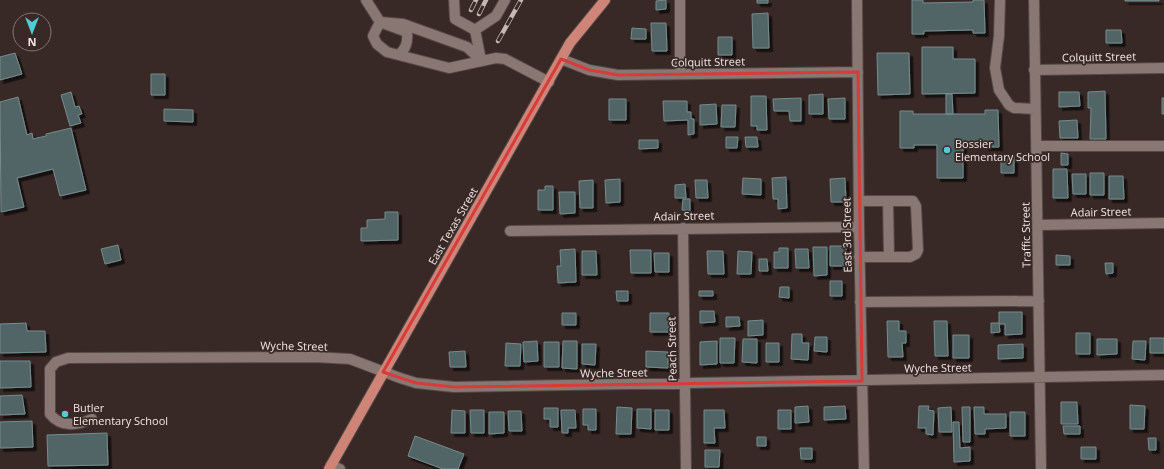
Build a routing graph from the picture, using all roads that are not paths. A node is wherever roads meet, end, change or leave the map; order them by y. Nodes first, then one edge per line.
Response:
1 (366, 0) edge
2 (454, 0) edge
3 (505, 0) edge
4 (604, 0) edge
5 (680, 0) edge
6 (857, 0) edge
7 (1000, 0) edge
8 (1034, 0) edge
9 (380, 22) junction
10 (475, 30) junction
11 (399, 55) junction
12 (561, 59) junction
13 (481, 60) junction
14 (1164, 68) edge
15 (1034, 70) junction
16 (858, 72) junction
17 (680, 74) junction
18 (548, 82) junction
19 (1035, 109) junction
20 (1036, 146) junction
21 (1164, 146) edge
22 (888, 201) junction
23 (859, 202) junction
24 (1164, 223) edge
25 (1038, 225) junction
26 (859, 227) junction
27 (683, 228) junction
28 (510, 231) dead end
29 (860, 256) junction
30 (889, 256) junction
31 (1039, 301) junction
32 (860, 302) junction
33 (383, 372) junction
34 (1164, 376) edge
35 (1040, 378) junction
36 (862, 381) junction
37 (685, 384) junction
38 (92, 419) dead end
39 (333, 468) edge
40 (686, 469) edge
41 (864, 469) edge
42 (1041, 469) edge

1 - 9 street
2 - 10 street
3 - 10 street
4 - 12 main road, East Texas Street
5 - 17 street
6 - 16 street, East 3rd Street
7 - 19 street
8 - 15 street, Traffic Street
9 - 11 street
9 - 11 street
9 - 13 street
10 - 13 street
11 - 13 street
12 - 17 street, Colquitt Street
12 - 18 main road, East Texas Street
13 - 18 street
14 - 15 street, Colquitt Street
15 - 19 street, Traffic Street
16 - 17 street, Colquitt Street
16 - 23 street, East 3rd Street
18 - 33 main road, East Texas Street
19 - 20 street, Traffic Street
20 - 21 street
20 - 25 street, Traffic Street
22 - 23 street
22 - 30 street
22 - 30 street
23 - 26 street, East 3rd Street
24 - 25 street, Adair Street
25 - 31 street, Traffic Street
26 - 27 street, Adair Street
26 - 29 street, East 3rd Street
27 - 28 street, Adair Street
27 - 37 street, Peach Street
29 - 30 street
29 - 32 street, East 3rd Street
31 - 32 street
31 - 35 street, Traffic Street
32 - 36 street, East 3rd Street
33 - 37 street, Wyche Street
33 - 38 street, Wyche Street
33 - 39 main road, East Texas Street
34 - 35 street, Wyche Street
35 - 36 street, Wyche Street
35 - 42 street, Traffic Street
36 - 37 street, Wyche Street
36 - 41 street, East 3rd Street
37 - 40 street, Peach Street

